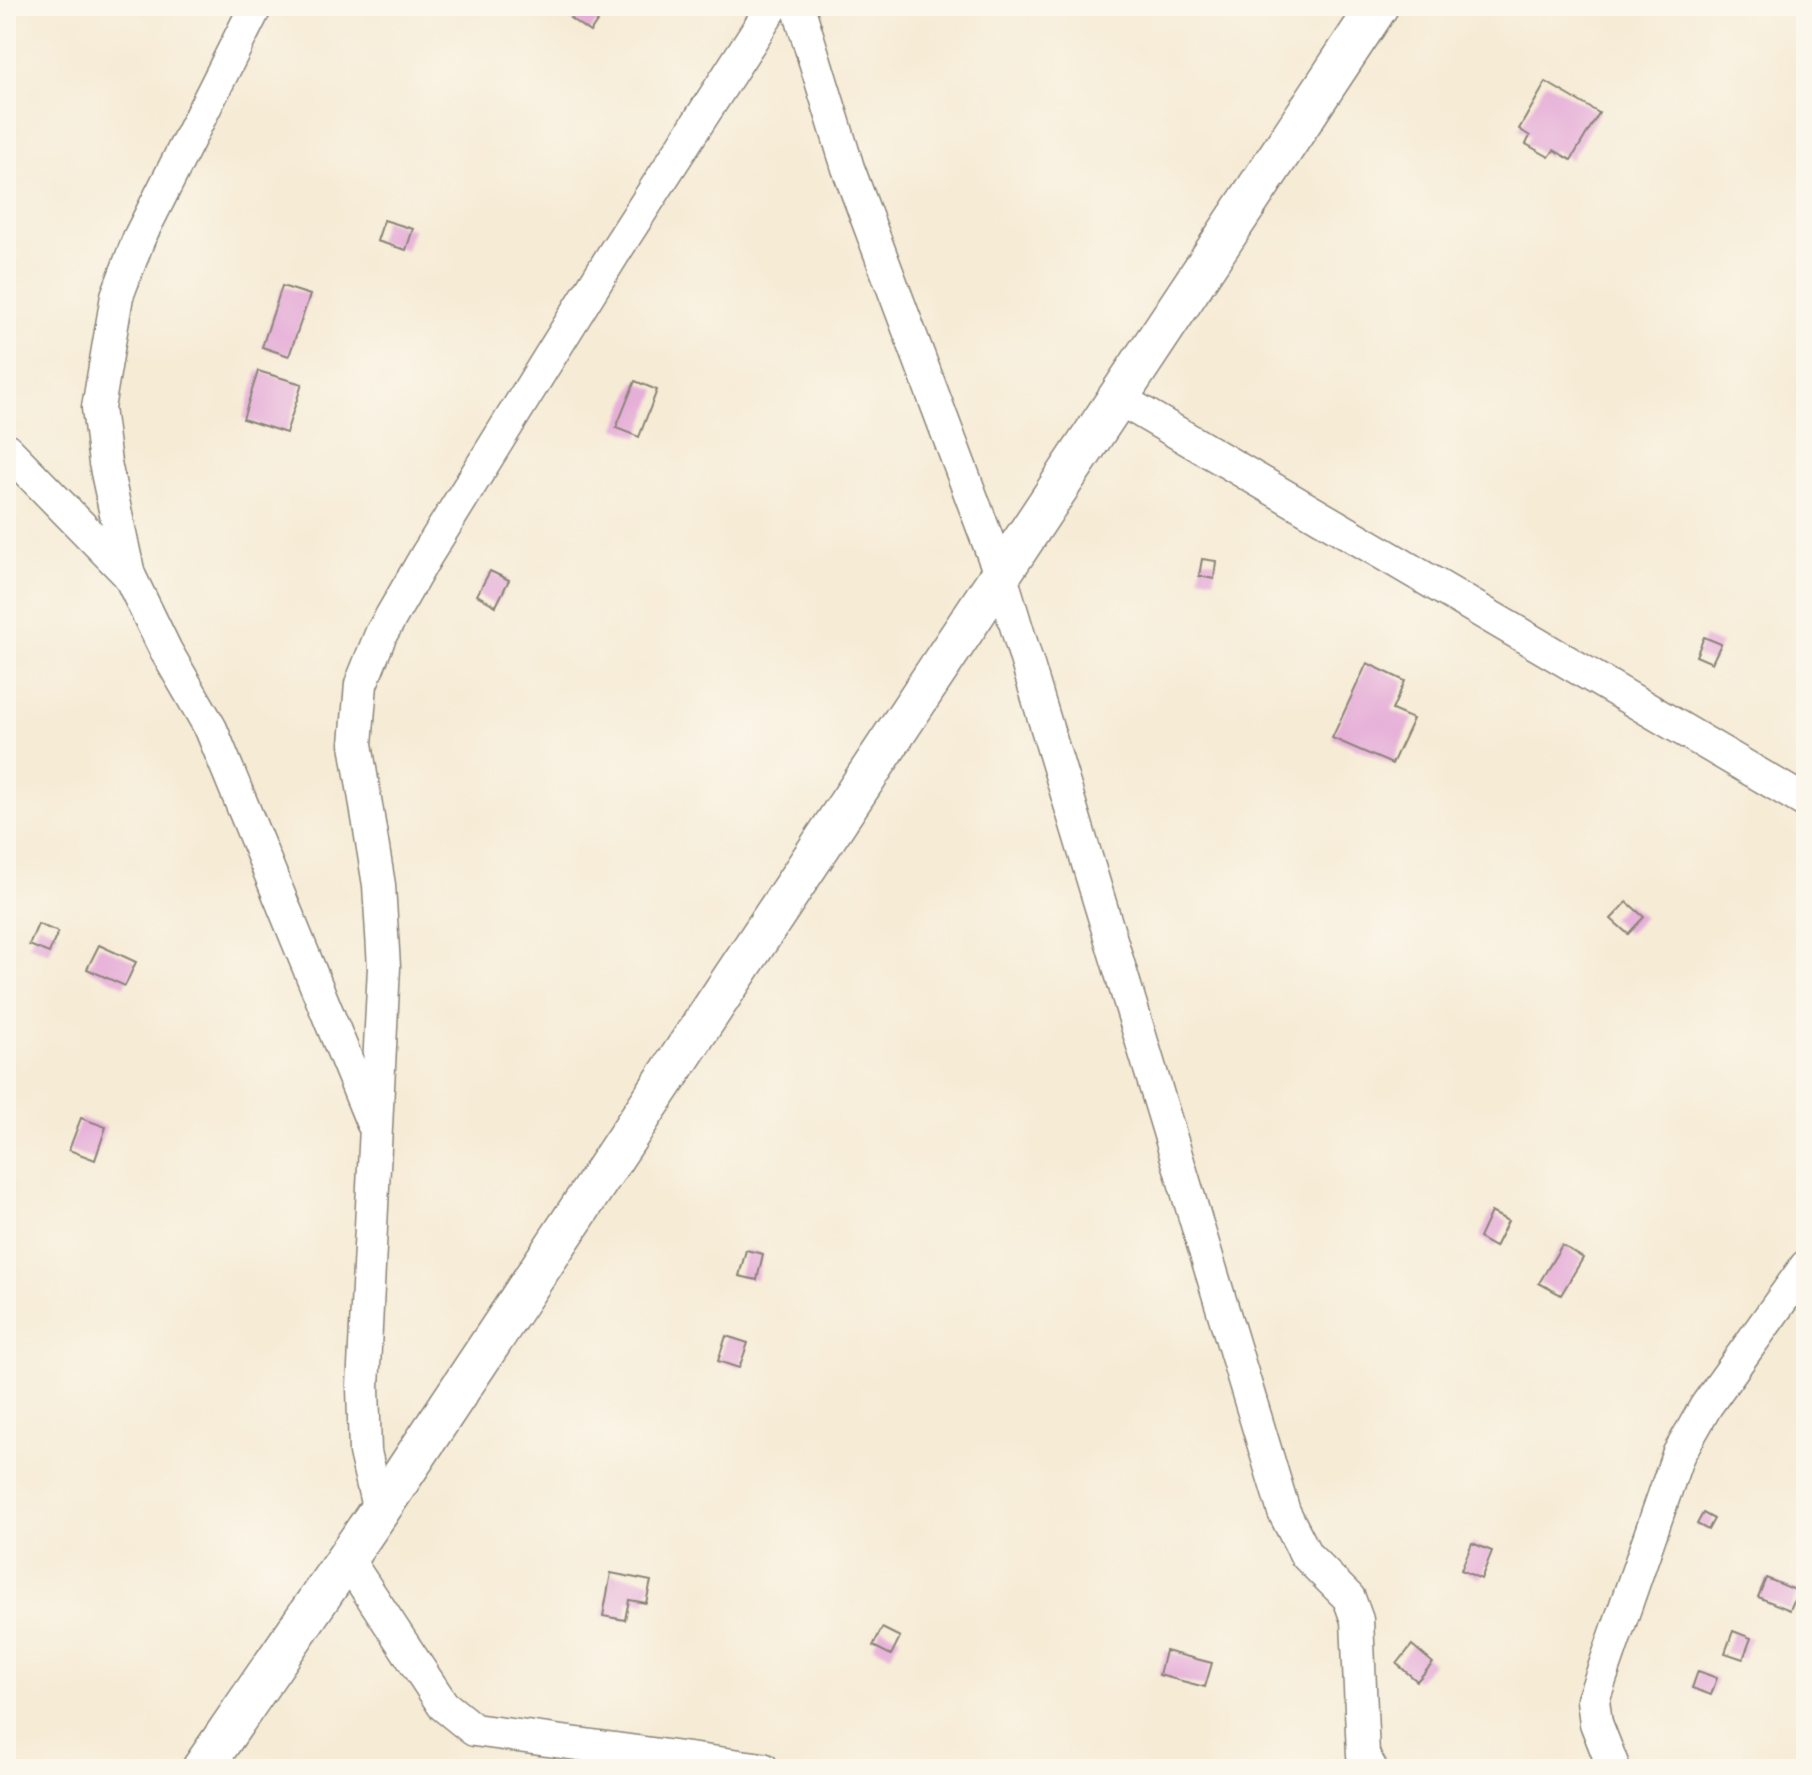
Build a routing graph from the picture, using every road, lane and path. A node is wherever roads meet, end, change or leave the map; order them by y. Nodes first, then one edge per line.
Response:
1 (256, 6) edge
2 (773, 6) edge
3 (798, 6) edge
4 (1378, 6) edge
5 (1118, 398) junction
6 (6, 449) edge
7 (129, 575) junction
8 (1001, 576) junction
9 (1806, 802) edge
10 (375, 1130) junction
11 (1806, 1266) edge
12 (379, 1511) junction
13 (347, 1559) junction
14 (202, 1769) edge
15 (763, 1769) edge
16 (1371, 1769) edge
17 (1614, 1769) edge

1 - 7 street
2 - 10 street
3 - 8 street
4 - 5 street
5 - 8 street
5 - 9 street
6 - 7 street
7 - 10 street
8 - 12 street
8 - 16 street
10 - 12 street
11 - 17 street
12 - 13 street
13 - 14 street
13 - 15 street

